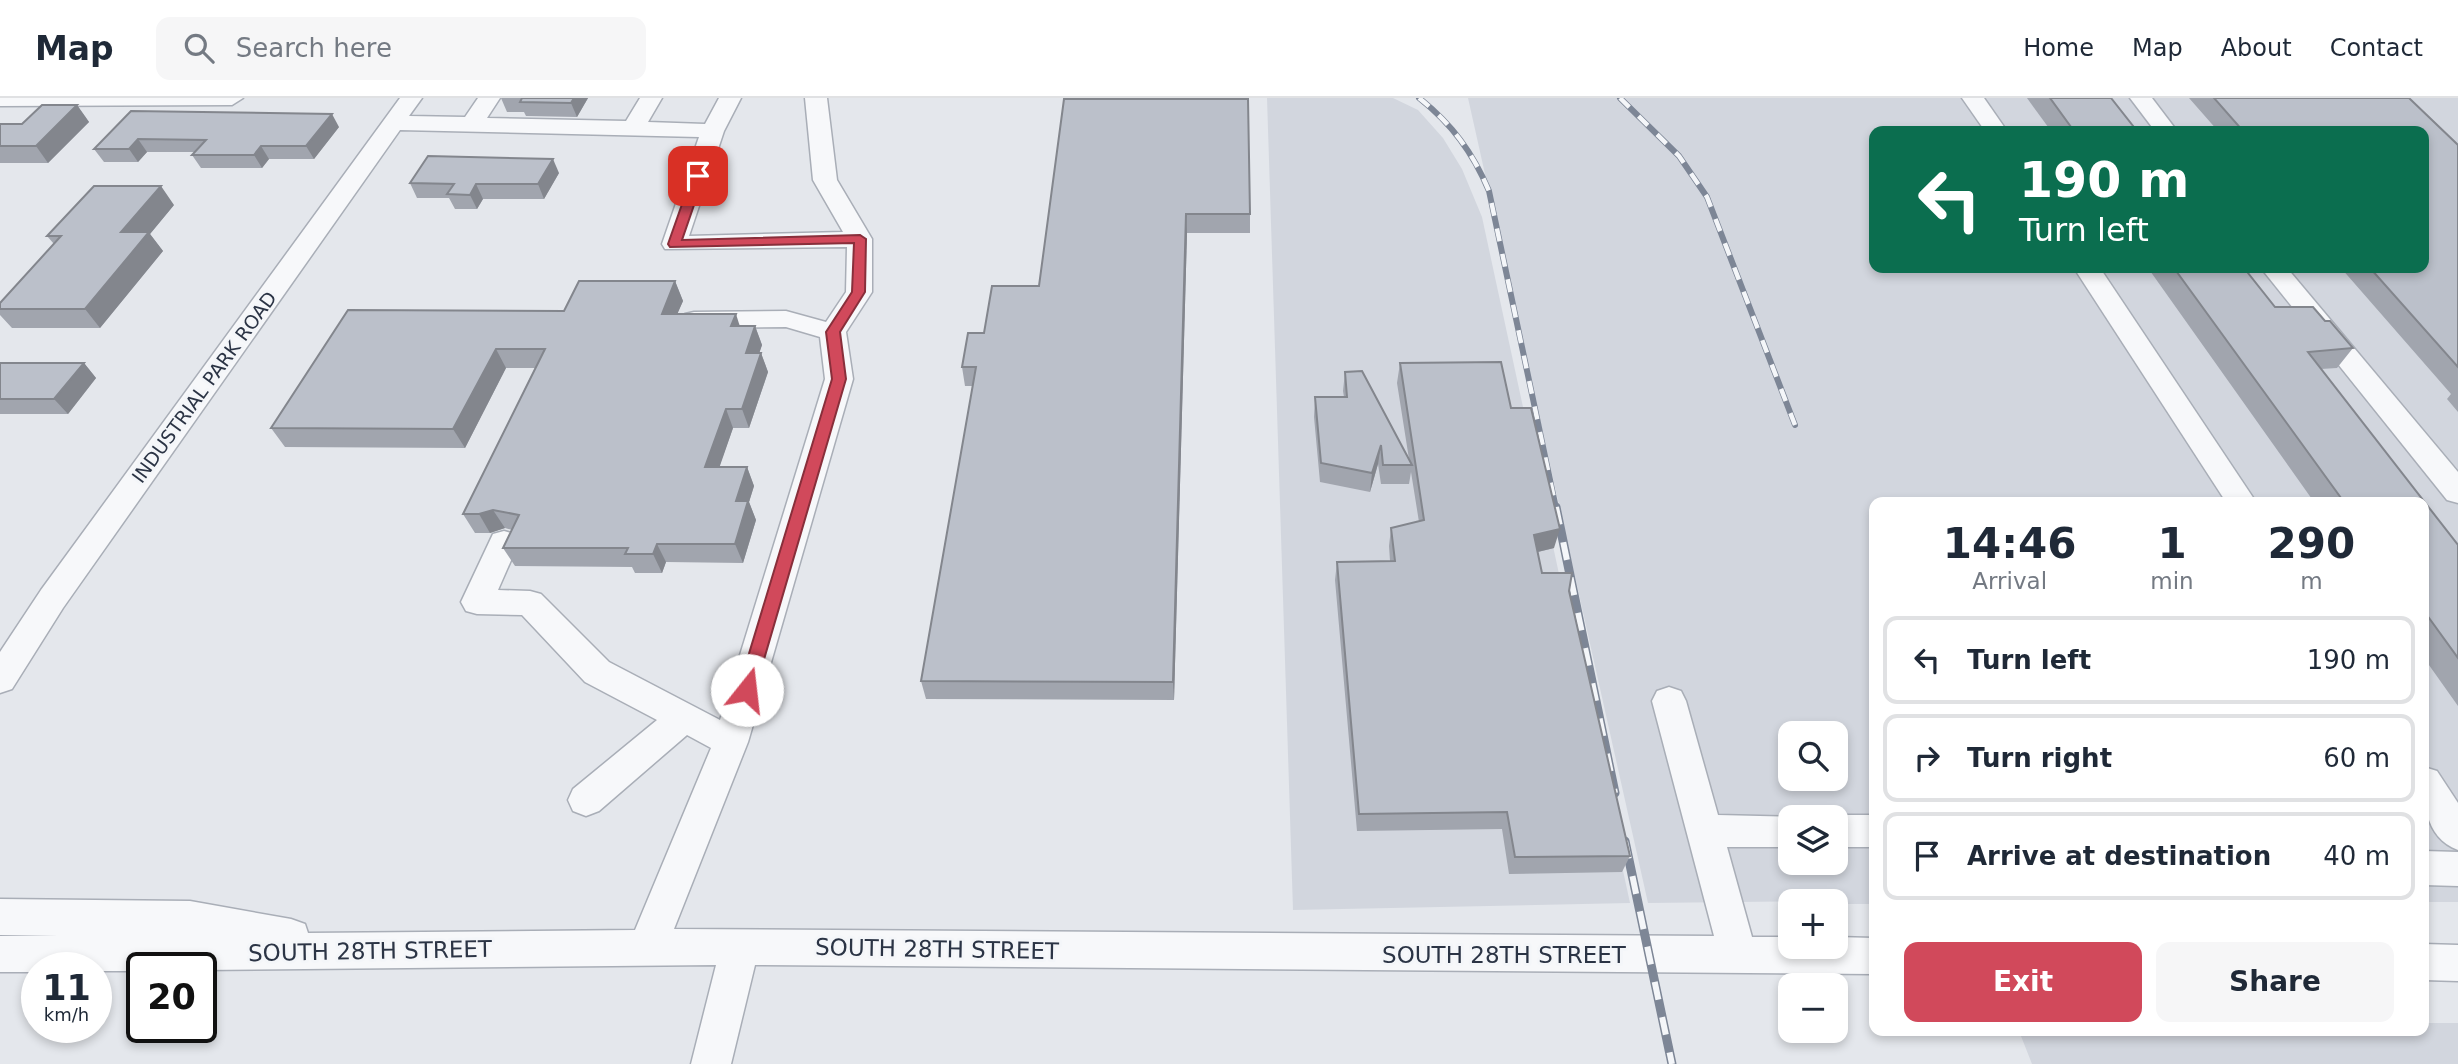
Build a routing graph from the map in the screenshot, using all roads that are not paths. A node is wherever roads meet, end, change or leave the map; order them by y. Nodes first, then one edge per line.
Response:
1 (232, 98) edge
2 (411, 98) edge
3 (489, 98) edge
4 (651, 98) edge
5 (730, 98) edge
6 (816, 98) edge
7 (1973, 98) edge
8 (2141, 98) edge
9 (0, 99) edge
10 (393, 123) junction
11 (471, 124) junction
12 (1993, 126) edge
13 (2162, 126) edge
14 (633, 128) junction
15 (713, 131) junction
16 (860, 239) junction
17 (2090, 273) edge
18 (2278, 273) edge
19 (692, 320) edge
20 (833, 332) junction
21 (2458, 492) edge
22 (2238, 497) edge
23 (504, 542) edge
24 (0, 679) edge
25 (1670, 701) dead end
26 (684, 717) junction
27 (731, 742) junction
28 (2429, 790) edge
29 (586, 800) dead end
30 (1704, 831) junction
31 (1778, 831) edge
32 (1848, 831) edge
33 (1869, 831) edge
34 (2458, 834) edge
35 (2429, 868) edge
36 (2458, 869) edge
37 (0, 917) edge
38 (740, 947) junction
39 (647, 948) junction
40 (362, 950) junction
41 (0, 954) edge
42 (1738, 956) junction
43 (1869, 956) edge
44 (2429, 962) edge
45 (2458, 963) edge
46 (710, 1064) edge

1 - 9 street
2 - 10 street, INDUSTRIAL PARK ROAD
3 - 11 street
4 - 14 street
5 - 15 street
6 - 16 street
7 - 12 street
8 - 13 street
10 - 11 street
10 - 24 street, INDUSTRIAL PARK ROAD
11 - 14 street
14 - 15 street
15 - 16 street
16 - 20 street
17 - 22 street
18 - 21 street
19 - 20 street
20 - 27 street
23 - 26 street
25 - 30 street
26 - 27 street
26 - 29 street
27 - 39 street
28 - 34 street
30 - 31 street
30 - 42 street
32 - 33 street
35 - 36 street
37 - 40 street
38 - 39 street, SOUTH 28TH STREET
38 - 42 street, SOUTH 28TH STREET
38 - 46 street
39 - 40 street, SOUTH 28TH STREET
40 - 41 street, SOUTH 28TH STREET
42 - 43 street, SOUTH 28TH STREET
44 - 45 street

